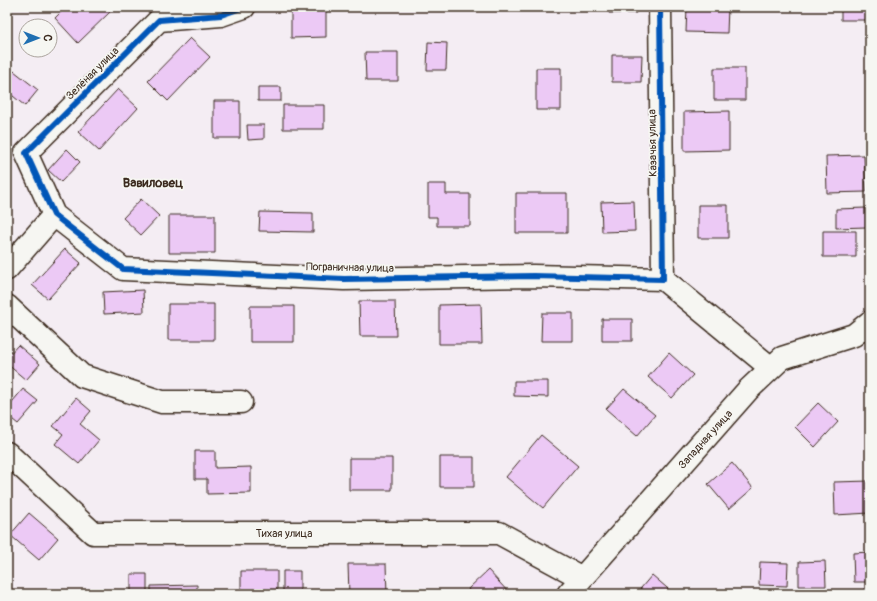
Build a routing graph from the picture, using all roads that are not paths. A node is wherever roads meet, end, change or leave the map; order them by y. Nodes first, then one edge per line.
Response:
1 (244, 7) edge
2 (660, 7) edge
3 (182, 12) edge
4 (54, 215) junction
5 (7, 269) edge
6 (663, 279) junction
7 (7, 306) edge
8 (870, 322) edge
9 (771, 368) junction
10 (241, 402) dead end
11 (7, 453) edge
12 (582, 578) junction
13 (568, 594) edge

1 - 3 street, Зелёная улица
2 - 6 street, Казачья улица
3 - 4 street, Зелёная улица
4 - 5 street
4 - 6 street, Пограничная улица
6 - 9 street
7 - 10 street
8 - 9 street, Западная улица
9 - 12 street, Западная улица
11 - 12 street, Тихая улица
12 - 13 street, Западная улица

